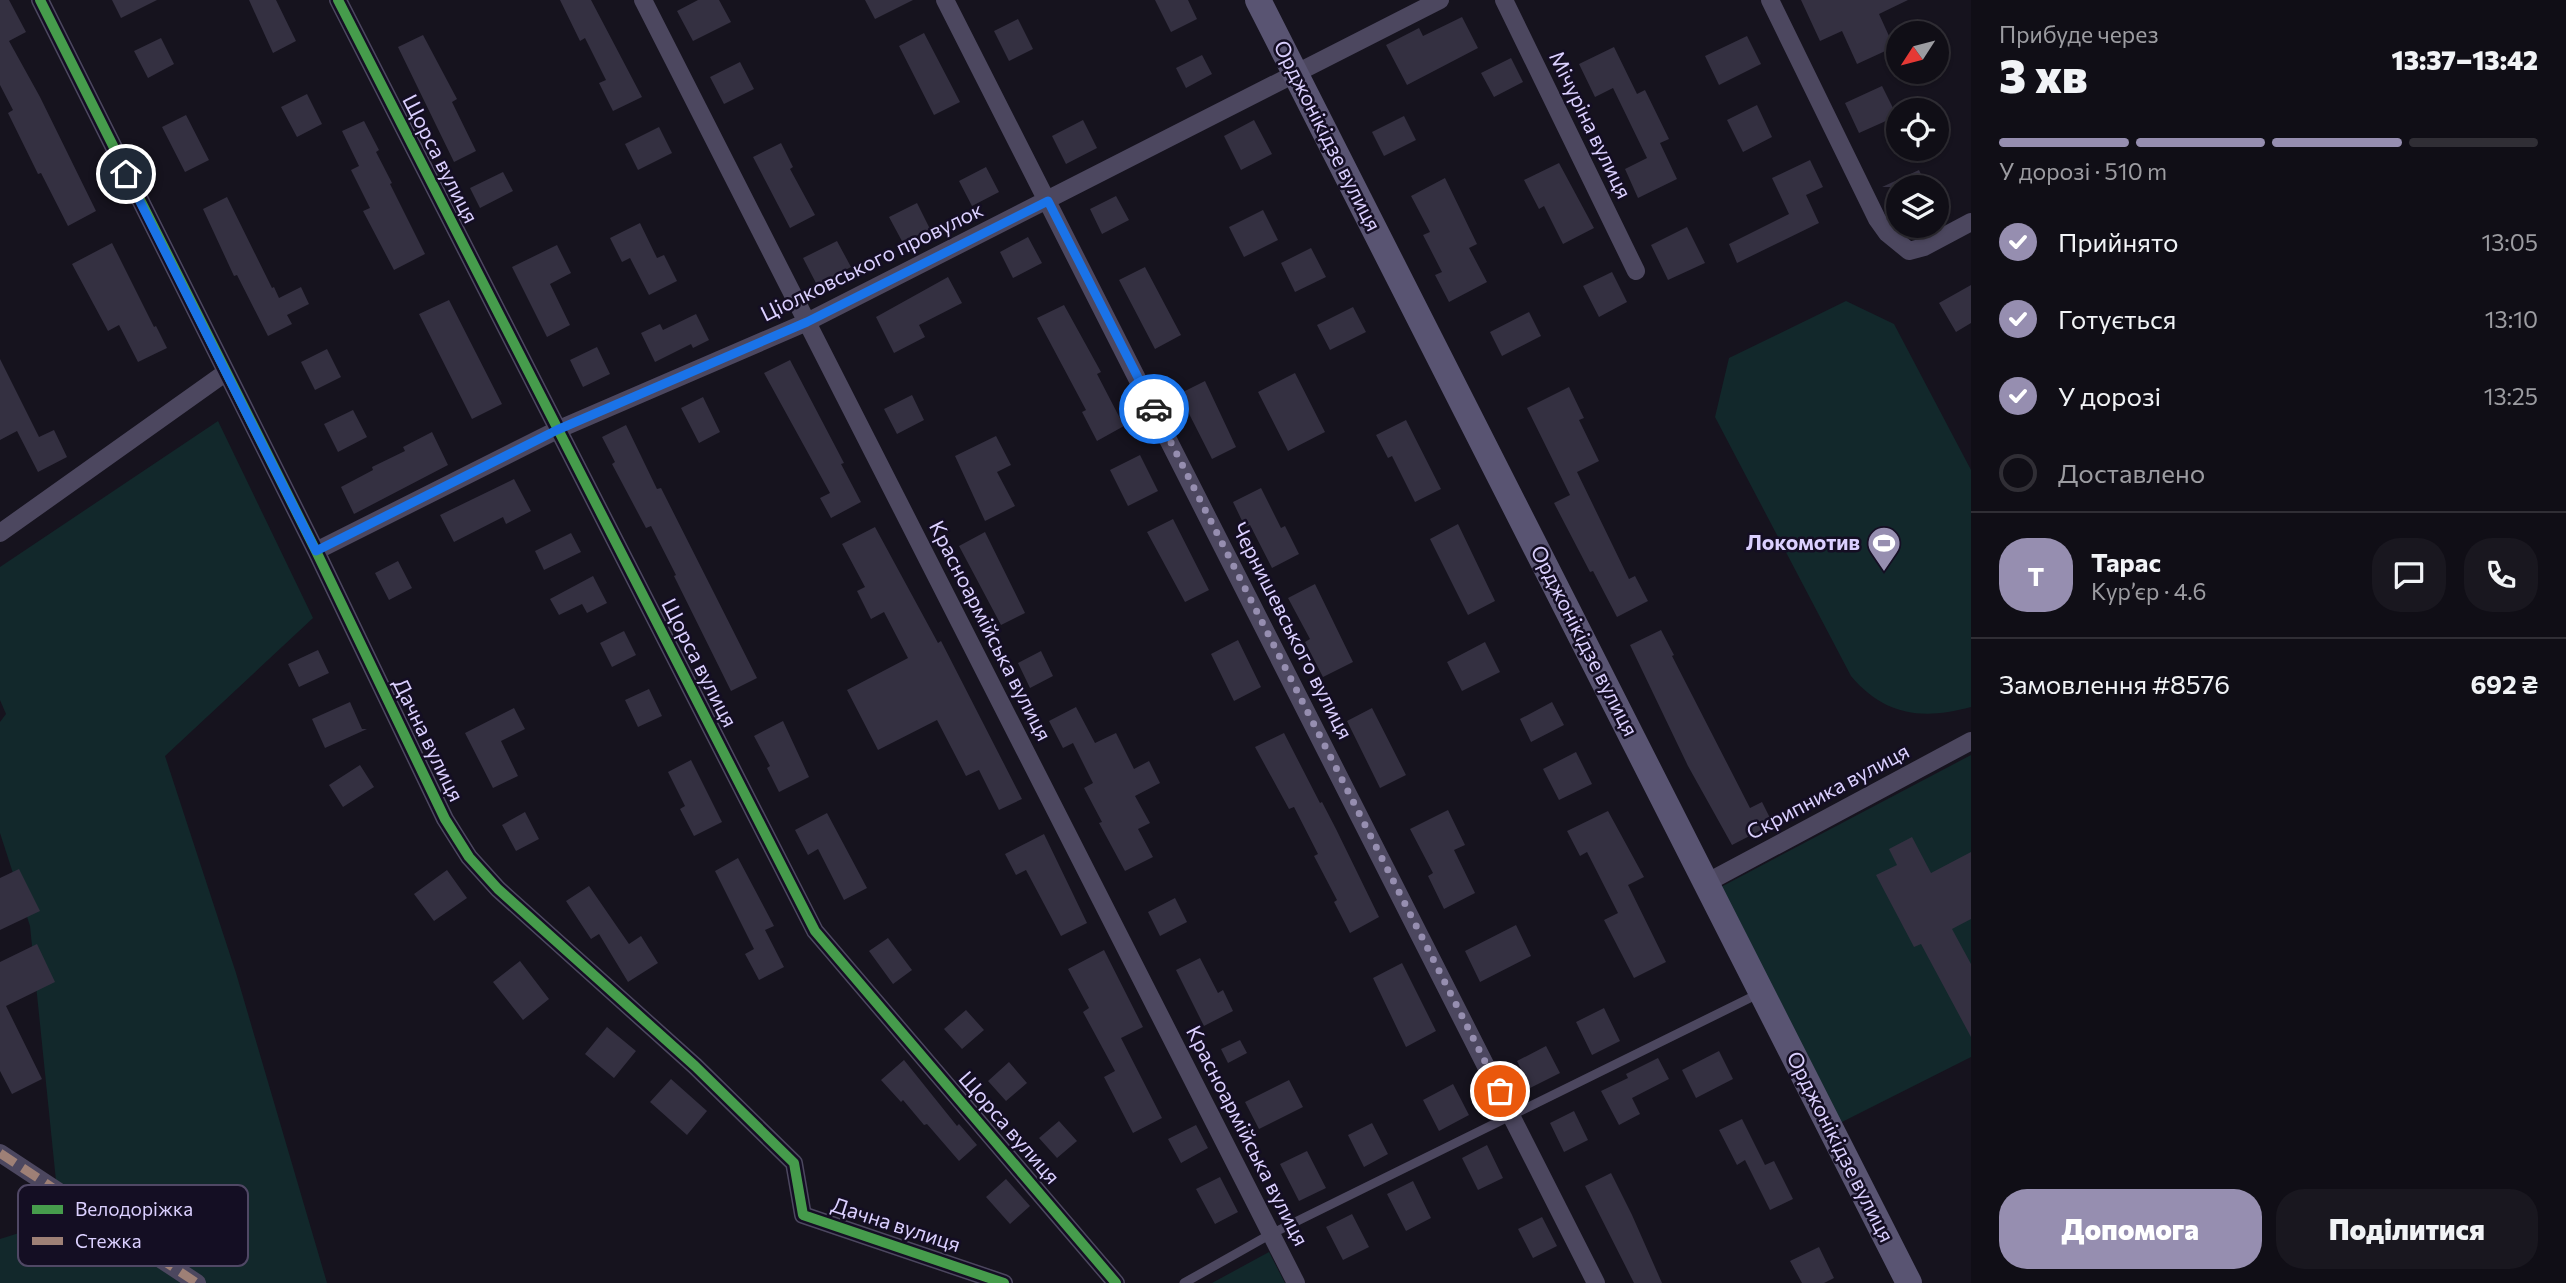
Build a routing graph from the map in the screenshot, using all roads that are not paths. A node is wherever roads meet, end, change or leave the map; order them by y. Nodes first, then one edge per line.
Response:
1 (40, 0) edge
2 (338, 0) edge
3 (643, 0) edge
4 (945, 0) edge
5 (1258, 0) edge
6 (1440, 0) edge
7 (1504, 0) edge
8 (1770, 0) edge
9 (1296, 74) junction
10 (1048, 201) junction
11 (1971, 222) edge
12 (1636, 271) dead end
13 (807, 322) junction
14 (225, 373) junction
15 (557, 430) junction
16 (2, 526) edge
17 (316, 551) junction
18 (1971, 741) edge
19 (1706, 883) junction
20 (1762, 992) junction
21 (1513, 1116) junction
22 (0, 1153) edge
23 (48, 1185) edge
24 (1271, 1234) junction
25 (171, 1266) edge
26 (197, 1283) edge
27 (1004, 1283) edge
28 (1116, 1283) edge
29 (1184, 1283) edge
30 (1296, 1283) edge
31 (1597, 1283) edge
32 (1909, 1283) edge

1 - 14 street, Дачна вулиця
2 - 15 street, Щорса вулиця
3 - 13 street, Красноармійська вулиця
4 - 10 street, Чернишевського вулиця
5 - 9 main road, Орджонікідзе вулиця
6 - 9 street, Ціолковського провулок
7 - 12 street, Мічуріна вулиця
8 - 11 street
9 - 10 street, Ціолковського провулок
9 - 19 main road, Орджонікідзе вулиця
10 - 13 street, Ціолковського провулок
10 - 21 street, Чернишевського вулиця
13 - 15 street, Ціолковського провулок
13 - 24 street, Красноармійська вулиця
14 - 16 street
14 - 17 street, Дачна вулиця
15 - 17 street, Ціолковського провулок
15 - 28 street, Щорса вулиця
17 - 27 street, Дачна вулиця
18 - 19 street, Скрипника вулиця
19 - 20 main road, Орджонікідзе вулиця
20 - 21 lane
20 - 32 main road, Орджонікідзе вулиця
21 - 24 lane
21 - 31 street, Чернишевського вулиця
22 - 23 street
24 - 29 lane
24 - 30 street, Красноармійська вулиця
25 - 26 street

